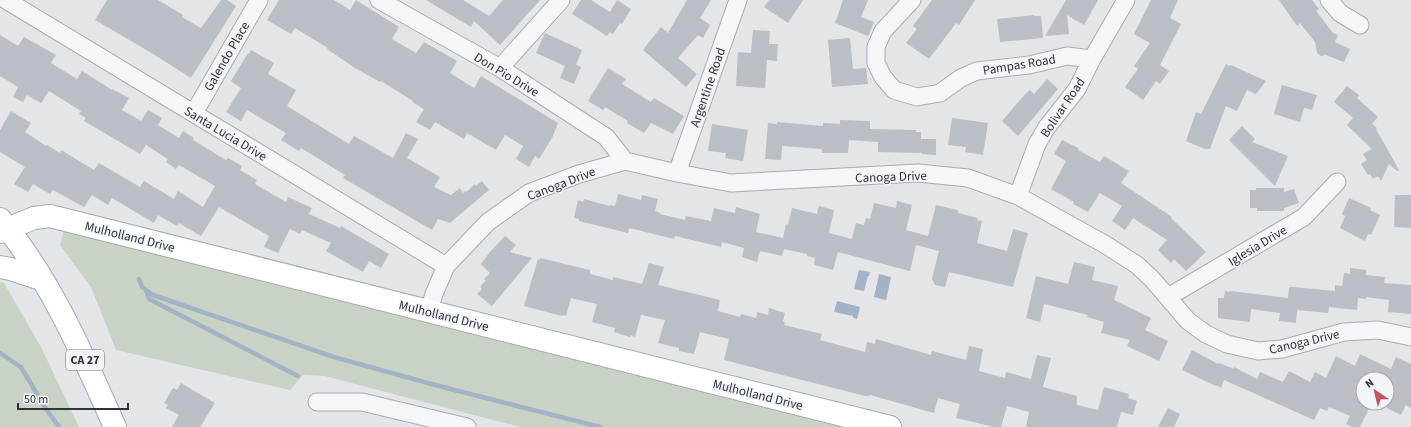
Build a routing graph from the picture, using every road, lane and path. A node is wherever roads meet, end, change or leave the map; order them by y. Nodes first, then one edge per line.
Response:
1 (259, 0) edge
2 (560, 0) edge
3 (738, 0) edge
4 (912, 0) edge
5 (1126, 0) edge
6 (1329, 0) edge
7 (382, 1) edge
8 (13, 4) edge
9 (0, 9) edge
10 (1360, 25) dead end
11 (1092, 59) junction
12 (500, 68) junction
13 (194, 113) junction
14 (625, 161) junction
15 (677, 174) junction
16 (1337, 182) dead end
17 (1018, 196) junction
18 (3, 227) edge
19 (446, 266) junction
20 (0, 267) edge
21 (41, 279) junction
22 (1168, 298) junction
23 (429, 311) junction
24 (1411, 337) edge
25 (317, 402) dead end
26 (115, 427) edge
27 (467, 427) edge
28 (890, 427) edge

1 - 13 street, Galendo Place
2 - 12 street
3 - 15 street, Argentine Road
4 - 11 street, Pampas Road
5 - 11 street, Bolivar Road
6 - 10 street
7 - 12 street, Don Pio Drive
8 - 9 street
8 - 13 street, Santa Lucia Drive
11 - 17 street, Bolivar Road
12 - 14 street, Don Pio Drive
13 - 19 street, Santa Lucia Drive
14 - 15 street, Canoga Drive
14 - 19 street, Canoga Drive
15 - 17 street, Canoga Drive
16 - 22 street, Iglesia Drive
17 - 22 street, Canoga Drive
18 - 21 main road, CA 27
18 - 23 main road, Mulholland Drive
19 - 23 street, Canoga Drive
20 - 21 main road
21 - 26 main road, CA 27
22 - 24 street, Canoga Drive
23 - 28 main road, Mulholland Drive
25 - 27 street

